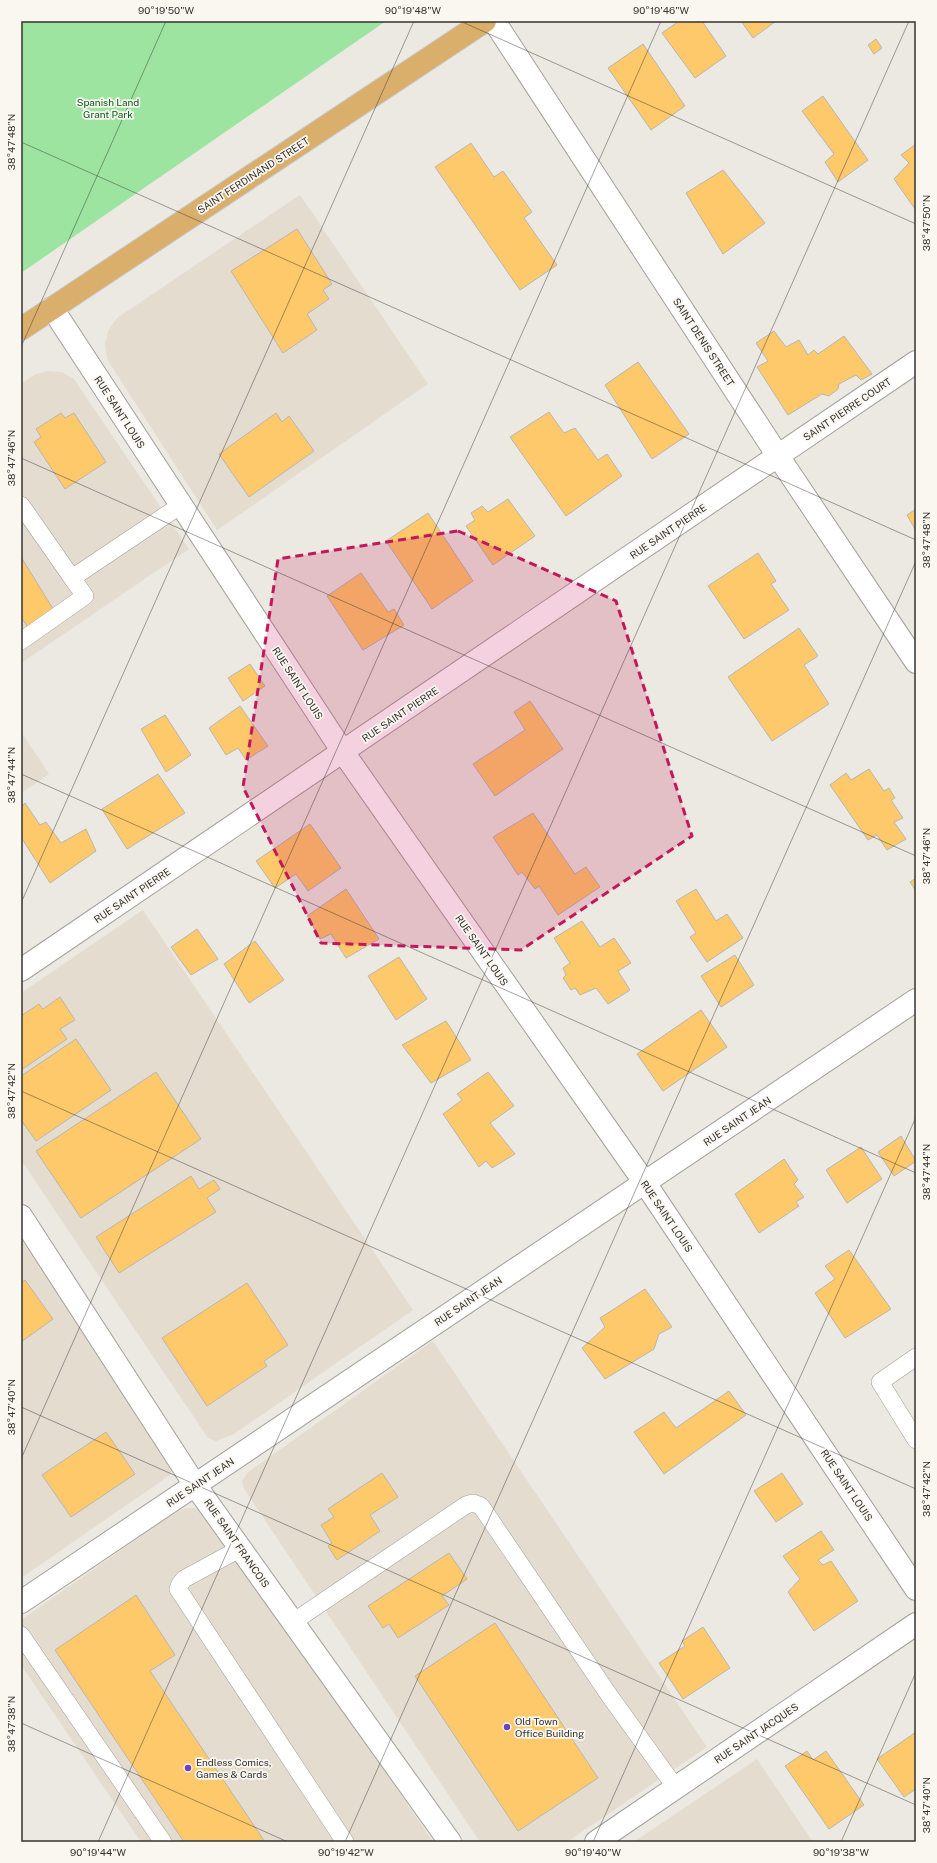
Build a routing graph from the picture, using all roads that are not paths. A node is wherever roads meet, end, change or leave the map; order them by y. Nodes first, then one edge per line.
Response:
1 (486, 21) edge
2 (494, 21) edge
3 (52, 308) junction
4 (21, 329) edge
5 (916, 362) edge
6 (778, 456) junction
7 (21, 505) edge
8 (181, 505) junction
9 (72, 578) junction
10 (21, 641) edge
11 (916, 662) edge
12 (343, 752) junction
13 (21, 970) edge
14 (916, 1000) edge
15 (645, 1183) junction
16 (21, 1216) edge
17 (916, 1357) edge
18 (916, 1440) edge
19 (196, 1485) junction
20 (241, 1548) junction
21 (916, 1589) edge
22 (21, 1602) edge
23 (293, 1622) junction
24 (916, 1624) edge
25 (21, 1635) edge
26 (676, 1788) junction
27 (163, 1842) edge
28 (345, 1842) edge
29 (450, 1842) edge
30 (596, 1842) edge

1 - 3 main road, SAINT FERDINAND STREET
2 - 6 street, SAINT DENIS STREET
3 - 4 main road, SAINT FERDINAND STREET
3 - 8 street, RUE SAINT LOUIS
5 - 6 street, SAINT PIERRE COURT
6 - 11 street, SAINT DENIS STREET
6 - 12 street, RUE SAINT PIERRE
7 - 9 lane
8 - 9 lane
8 - 12 street, RUE SAINT LOUIS
9 - 10 lane
12 - 13 street, RUE SAINT PIERRE
12 - 15 street, RUE SAINT LOUIS
14 - 15 street, RUE SAINT JEAN
15 - 19 street, RUE SAINT JEAN
15 - 21 street, RUE SAINT LOUIS
16 - 19 street, RUE SAINT FRANCOIS
17 - 18 lane
19 - 20 street, RUE SAINT FRANCOIS
19 - 22 street, RUE SAINT JEAN
20 - 23 street, RUE SAINT FRANCOIS
20 - 28 lane
23 - 26 lane
23 - 29 street, RUE SAINT FRANCOIS
24 - 26 street, RUE SAINT JACQUES
25 - 27 lane
26 - 30 street, RUE SAINT JACQUES

